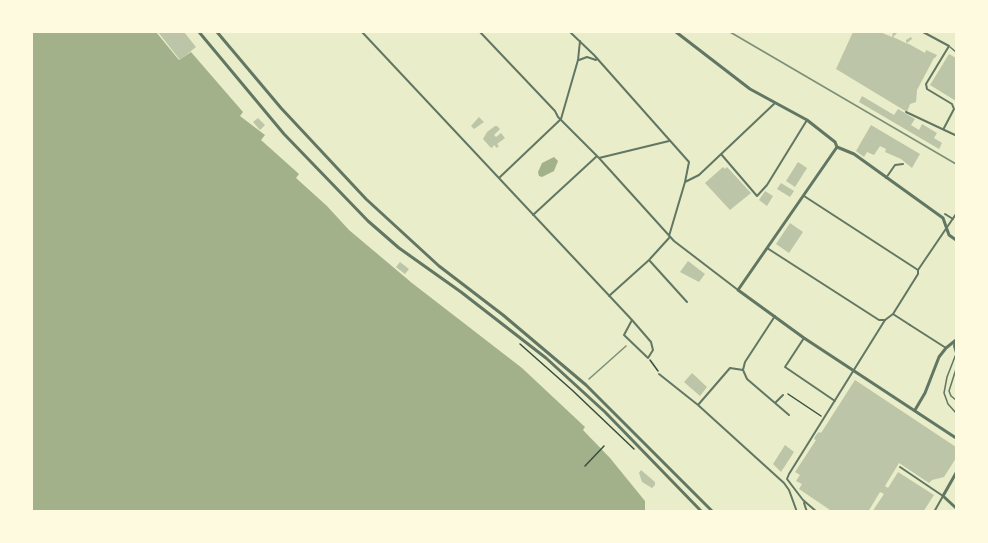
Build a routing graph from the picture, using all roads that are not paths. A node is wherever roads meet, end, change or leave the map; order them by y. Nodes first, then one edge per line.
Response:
1 (199, 32) edge
2 (217, 32) edge
3 (362, 32) edge
4 (480, 32) edge
5 (570, 32) edge
6 (675, 32) edge
7 (923, 32) edge
8 (580, 41) junction
9 (949, 46) junction
10 (957, 52) edge
11 (578, 60) junction
12 (596, 60) junction
13 (775, 103) junction
14 (555, 111) junction
15 (562, 111) junction
16 (906, 112) dead end
17 (561, 119) junction
18 (807, 120) junction
19 (944, 128) junction
20 (956, 135) edge
21 (670, 140) junction
22 (837, 147) junction
23 (721, 154) junction
24 (598, 157) junction
25 (903, 164) dead end
26 (499, 178) junction
27 (886, 178) junction
28 (685, 182) junction
29 (803, 195) junction
30 (945, 214) dead end
31 (957, 214) edge
32 (533, 215) junction
33 (953, 219) junction
34 (947, 227) junction
35 (669, 236) junction
36 (957, 240) edge
37 (767, 248) junction
38 (649, 260) junction
39 (918, 270) junction
40 (738, 290) junction
41 (609, 296) junction
42 (687, 302) dead end
43 (893, 314) junction
44 (775, 316) junction
45 (632, 320) junction
46 (885, 320) junction
47 (804, 338) junction
48 (956, 341) edge
49 (946, 348) junction
50 (956, 352) edge
51 (957, 369) edge
52 (743, 370) junction
53 (854, 370) junction
54 (659, 374) road end
55 (783, 395) road end
56 (957, 400) edge
57 (835, 401) junction
58 (775, 403) junction
59 (698, 405) junction
60 (915, 410) junction
61 (957, 413) edge
62 (789, 415) dead end
63 (956, 438) edge
64 (900, 467) dead end
65 (957, 473) edge
66 (943, 496) junction
67 (803, 500) junction
68 (957, 508) edge
69 (702, 512) edge
70 (713, 512) edge
71 (797, 512) edge
72 (807, 512) edge
73 (817, 512) edge
74 (934, 512) edge

1 - 69 street
2 - 70 street
3 - 26 street
4 - 14 street
5 - 8 street
6 - 13 street
7 - 9 street
8 - 11 street
8 - 12 street
9 - 10 lane
9 - 19 street
11 - 12 street
11 - 15 street
12 - 21 street
13 - 18 street
13 - 23 street
14 - 15 street
14 - 17 street
15 - 17 street
16 - 19 street
17 - 24 street
17 - 26 street
18 - 22 street
18 - 23 street
19 - 20 street
21 - 24 street
21 - 28 street
22 - 27 street
22 - 29 street
23 - 28 street
24 - 32 street
24 - 35 street
25 - 27 street
26 - 32 street
27 - 34 street
28 - 35 street
29 - 37 street
29 - 39 street
30 - 33 street
31 - 33 street
32 - 41 street
33 - 34 street
34 - 36 street
34 - 39 street
35 - 38 street
35 - 40 street
37 - 40 street
37 - 46 street
38 - 41 street
38 - 42 street
39 - 43 street
40 - 44 street
41 - 45 street
43 - 46 street
43 - 49 street
44 - 47 street
44 - 52 street
45 - 45 street
46 - 53 street
47 - 53 street
47 - 57 street
48 - 49 street
48 - 50 street
49 - 60 street
50 - 61 lane
51 - 56 lane
52 - 58 street
52 - 59 street
53 - 57 street
53 - 60 street
54 - 59 street
55 - 58 street
57 - 67 street
58 - 62 street
59 - 71 street
60 - 63 street
64 - 66 street
65 - 66 street
66 - 68 street
66 - 74 street
67 - 72 street
67 - 73 street

